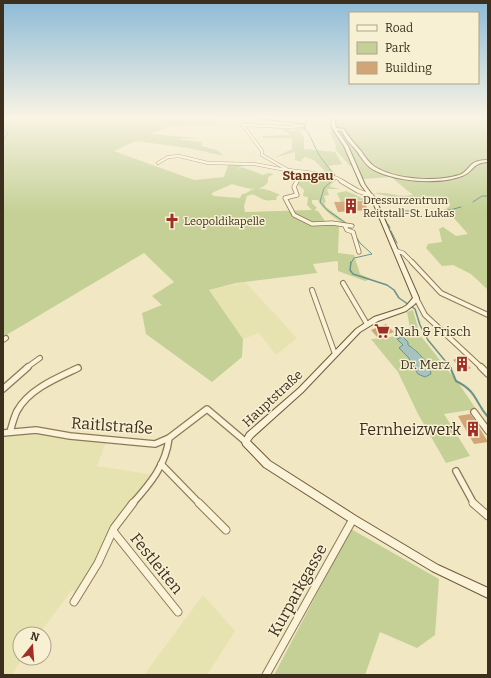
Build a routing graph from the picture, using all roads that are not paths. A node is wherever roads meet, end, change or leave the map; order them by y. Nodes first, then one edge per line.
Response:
1 (261, 150) edge
2 (347, 150) edge
3 (357, 150) edge
4 (488, 161) edge
5 (158, 163) dead end
6 (288, 170) junction
7 (302, 172) junction
8 (372, 196) junction
9 (346, 226) junction
10 (352, 226) dead end
11 (396, 251) junction
12 (359, 252) dead end
13 (343, 283) dead end
14 (312, 290) dead end
15 (413, 302) junction
16 (488, 315) edge
17 (367, 324) junction
18 (335, 354) junction
19 (40, 358) dead end
20 (78, 368) dead end
21 (488, 374) edge
22 (3, 389) edge
23 (474, 412) dead end
24 (488, 431) edge
25 (10, 432) junction
26 (3, 433) edge
27 (169, 438) junction
28 (246, 442) junction
29 (161, 464) junction
30 (456, 471) dead end
31 (488, 516) edge
32 (353, 519) junction
33 (226, 530) dead end
34 (113, 531) junction
35 (488, 593) edge
36 (74, 602) dead end
37 (178, 612) dead end
38 (266, 675) edge

1 - 6 street
2 - 8 main road
3 - 4 main road
5 - 6 street
6 - 7 street
7 - 8 street
7 - 9 street
8 - 11 main road
9 - 10 street
9 - 12 street
11 - 15 main road
11 - 16 street
13 - 17 street
14 - 18 street
15 - 17 main road, Hauptstraße
15 - 21 street
17 - 18 main road, Hauptstraße
18 - 28 main road, Hauptstraße
19 - 22 street
20 - 25 street
23 - 24 street
25 - 26 street, Raitlstraße
25 - 27 street, Raitlstraße
27 - 28 street, Raitlstraße
27 - 29 street, Festleiten
28 - 32 main road, Hauptstraße
29 - 33 street
29 - 34 street, Festleiten
30 - 31 street
32 - 35 main road, Hauptstraße
32 - 38 street, Kurparkgasse
34 - 36 street, Festleiten
34 - 37 street, Festleiten

